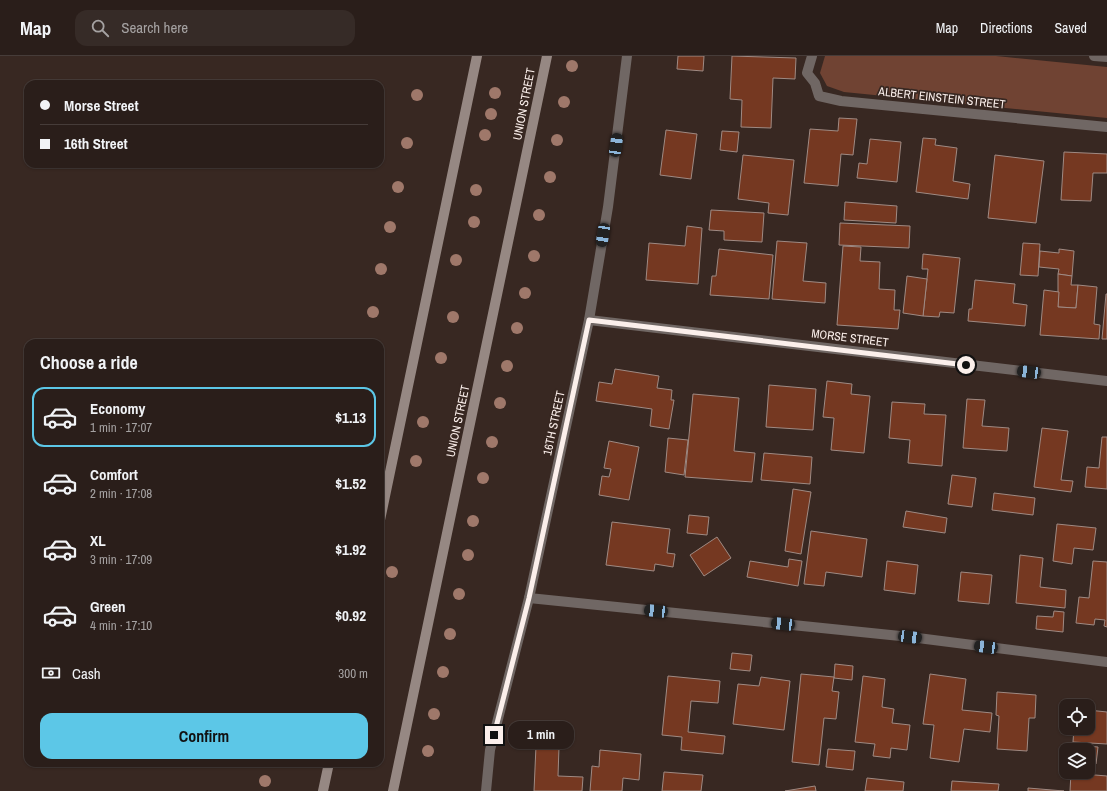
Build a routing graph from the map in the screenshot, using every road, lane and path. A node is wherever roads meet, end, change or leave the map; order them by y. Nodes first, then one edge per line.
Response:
1 (477, 56) edge
2 (547, 56) edge
3 (627, 56) edge
4 (812, 56) edge
5 (1094, 56) edge
6 (1107, 57) edge
7 (1107, 127) edge
8 (589, 320) junction
9 (1107, 381) edge
10 (384, 501) edge
11 (529, 598) junction
12 (1107, 662) edge
13 (328, 767) edge
14 (323, 791) edge
15 (393, 791) edge
16 (486, 791) edge

1 - 10 main road
2 - 15 main road, UNION STREET
3 - 8 street, 16TH STREET
4 - 7 street, ALBERT EINSTEIN STREET
5 - 6 street
8 - 9 street, MORSE STREET
8 - 11 street, 16TH STREET
11 - 12 street
11 - 16 street, 16TH STREET
13 - 14 main road

